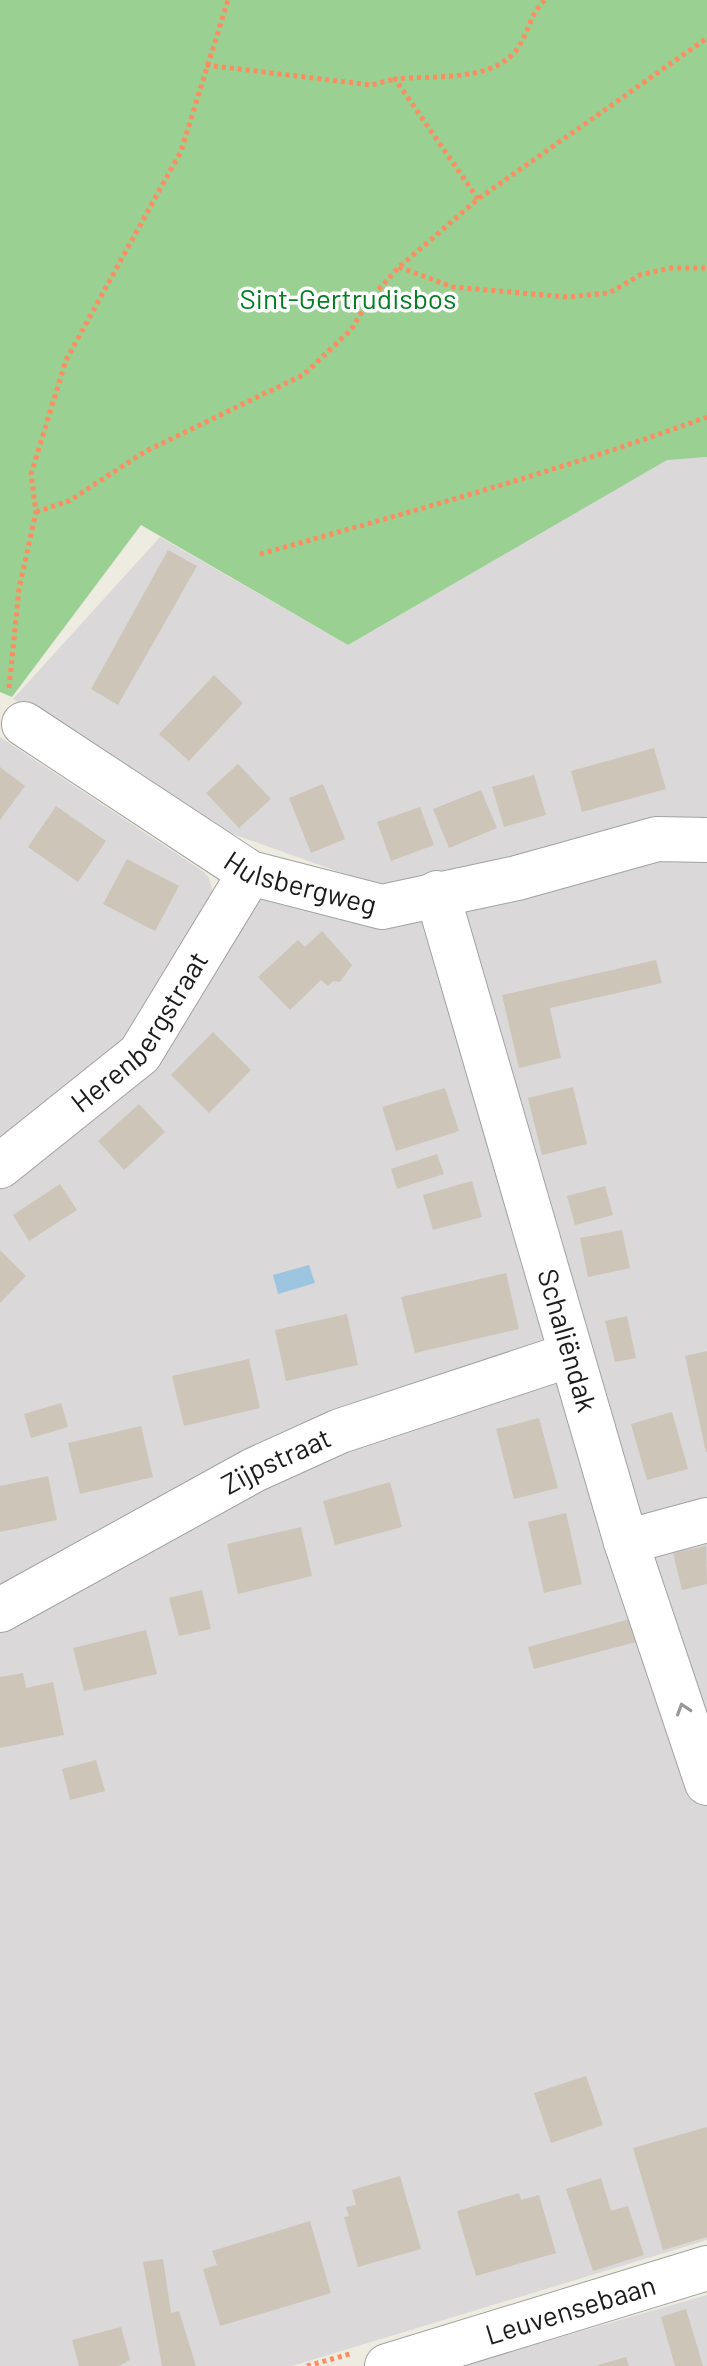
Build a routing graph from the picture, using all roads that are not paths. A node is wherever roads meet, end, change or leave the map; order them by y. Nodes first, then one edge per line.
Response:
1 (17, 713) road end
2 (707, 840) edge
3 (250, 873) junction
4 (437, 893) junction
5 (0, 1166) edge
6 (570, 1355) junction
7 (707, 1520) edge
8 (626, 1542) junction
9 (0, 1610) edge
10 (707, 1783) edge
11 (707, 2268) edge
12 (387, 2366) edge

1 - 3 street, Hulsbergweg
2 - 4 street, Hulsbergweg
3 - 4 street, Hulsbergweg
3 - 5 street, Herenbergstraat
4 - 6 street, Schaliëndak
6 - 8 street, Schaliëndak
6 - 9 street, Zijpstraat
7 - 8 street
10 -> 8 street, Schaliëndak
11 - 12 street, Leuvensebaan

